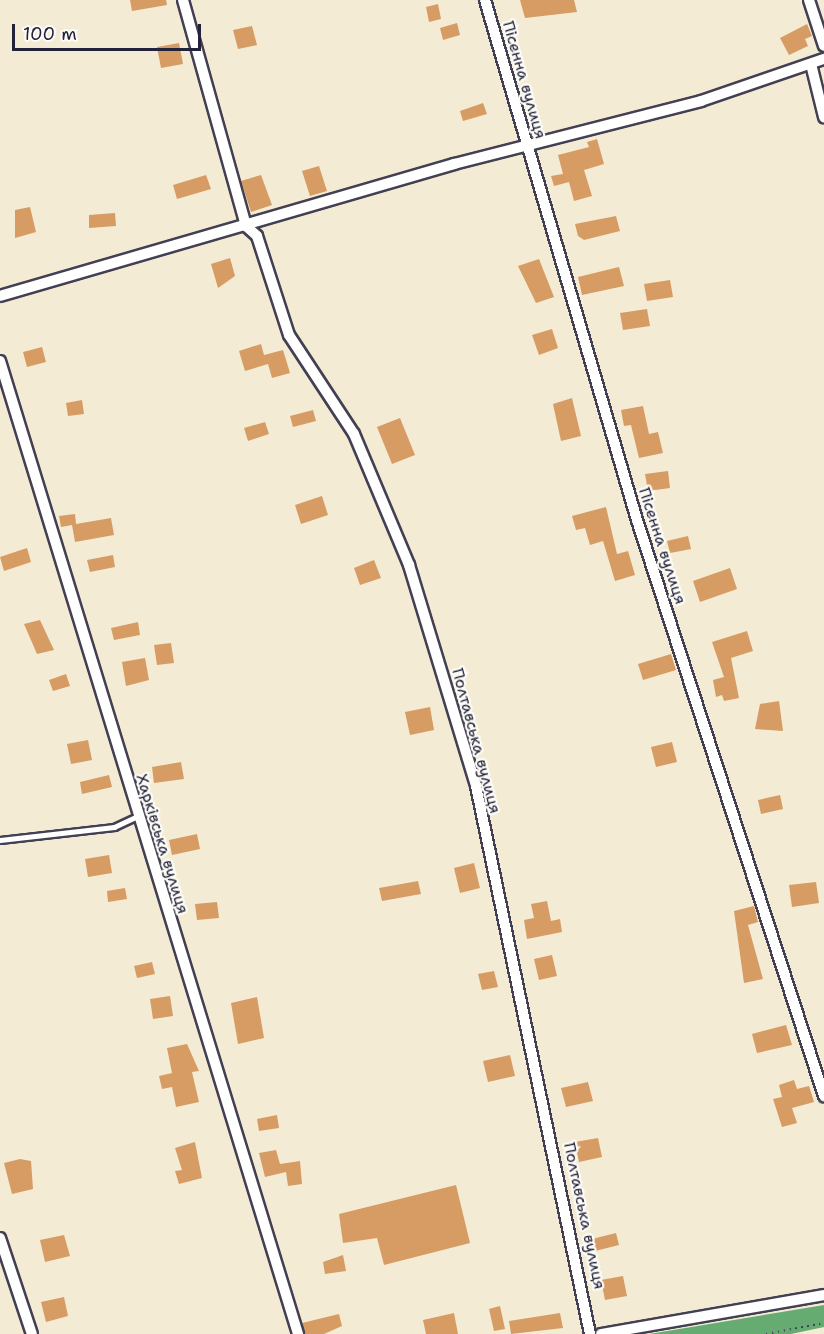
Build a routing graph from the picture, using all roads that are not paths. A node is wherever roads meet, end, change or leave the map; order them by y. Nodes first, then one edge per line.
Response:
1 (183, 0) edge
2 (486, 0) edge
3 (809, 0) edge
4 (824, 46) edge
5 (824, 59) edge
6 (811, 64) junction
7 (824, 117) edge
8 (527, 146) junction
9 (246, 226) junction
10 (0, 296) edge
11 (0, 361) edge
12 (138, 816) junction
13 (0, 840) edge
14 (824, 1096) edge
15 (0, 1238) edge
16 (824, 1295) edge
17 (32, 1334) edge
18 (298, 1334) edge
19 (590, 1334) edge
20 (601, 1334) edge

1 - 9 street, Полтавська вулиця
2 - 8 street, Пісенна вулиця
3 - 4 street
5 - 6 street
6 - 7 street
6 - 8 street
8 - 9 street
8 - 14 street, Пісенна вулиця
9 - 10 street
9 - 19 street, Полтавська вулиця
11 - 12 street, Харківська вулиця
12 - 13 lane
12 - 18 street, Харківська вулиця
15 - 17 street
16 - 20 street

